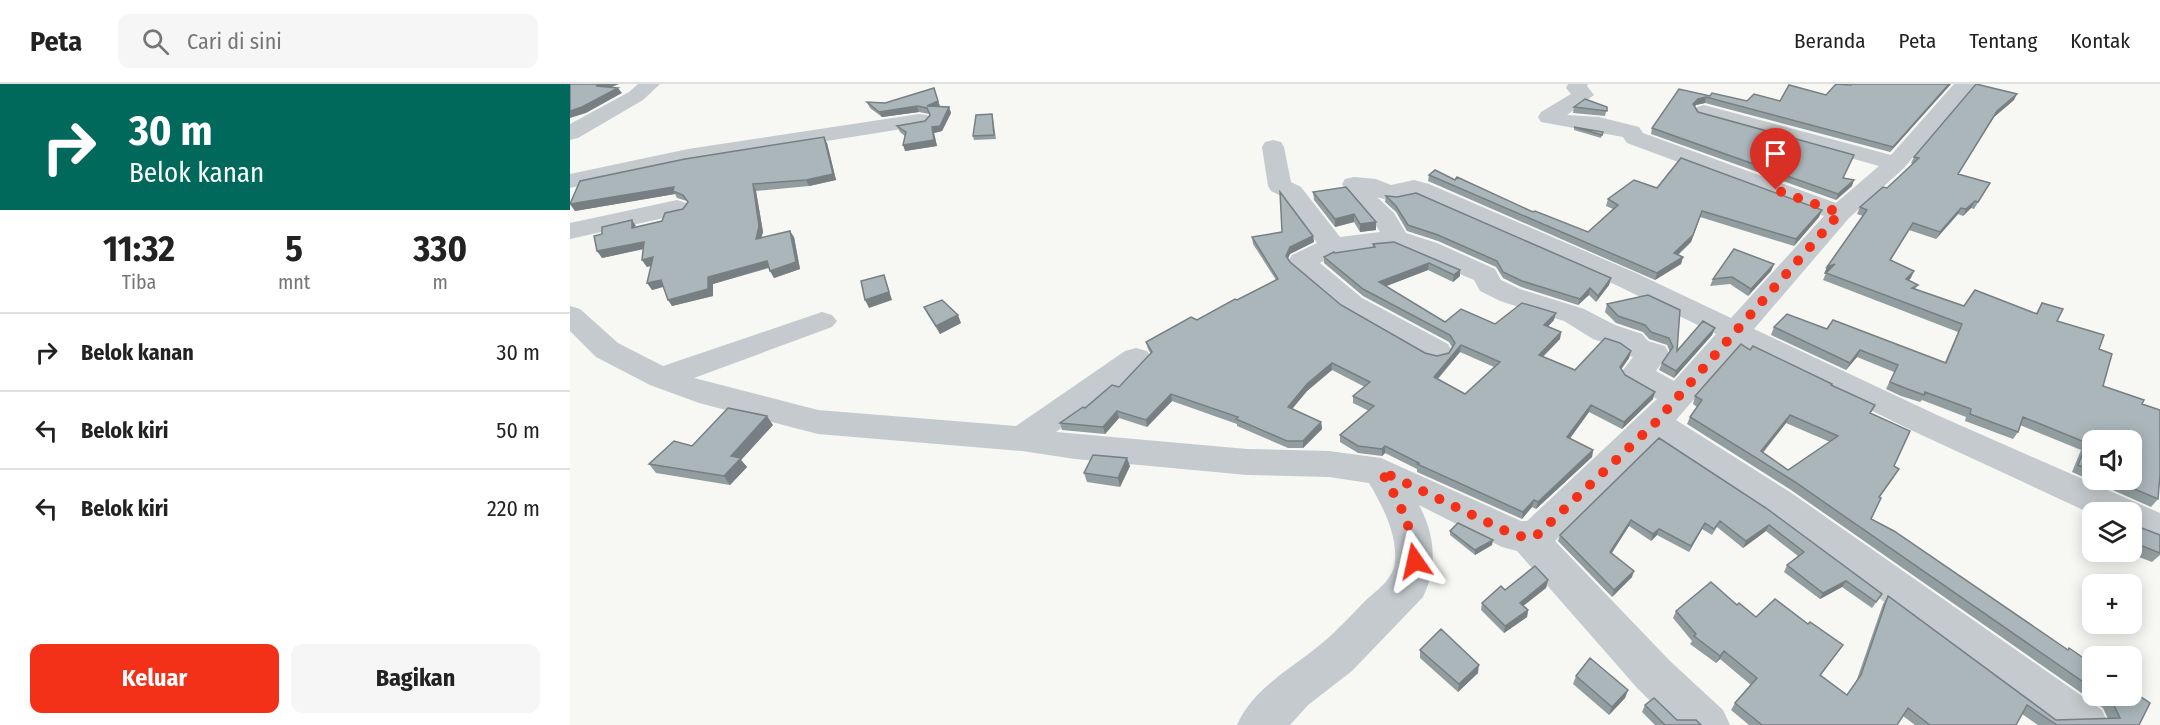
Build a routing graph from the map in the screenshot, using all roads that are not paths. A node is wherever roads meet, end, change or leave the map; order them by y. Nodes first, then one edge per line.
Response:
1 (650, 84) edge
2 (1578, 84) edge
3 (1965, 84) edge
4 (1704, 111) edge
5 (919, 120) edge
6 (572, 128) edge
7 (1273, 147) dead end
8 (1896, 163) junction
9 (570, 181) edge
10 (677, 208) edge
11 (1840, 213) junction
12 (570, 231) edge
13 (1396, 238) junction
14 (1333, 246) junction
15 (570, 315) edge
16 (822, 321) dead end
17 (1737, 332) junction
18 (1437, 351) dead end
19 (1136, 358) dead end
20 (661, 378) junction
21 (1667, 410) junction
22 (1022, 439) junction
23 (1381, 471) junction
24 (2101, 502) edge
25 (2142, 521) edge
26 (2160, 530) edge
27 (1528, 538) junction
28 (1260, 725) edge
29 (1707, 725) edge
30 (2086, 725) edge

1 - 6 street
2 - 11 street
3 - 8 street
4 - 8 street
5 - 9 street
7 - 14 street
8 - 11 street
10 - 12 street
11 - 17 street
13 - 14 street
13 - 17 street
13 - 21 street
14 - 18 street
15 - 20 street
16 - 20 street
17 - 21 street
17 - 24 street
19 - 22 street
20 - 22 street
21 - 27 street
21 - 30 street
22 - 23 street
23 - 27 street
23 - 28 street
25 - 26 street
27 - 29 street

